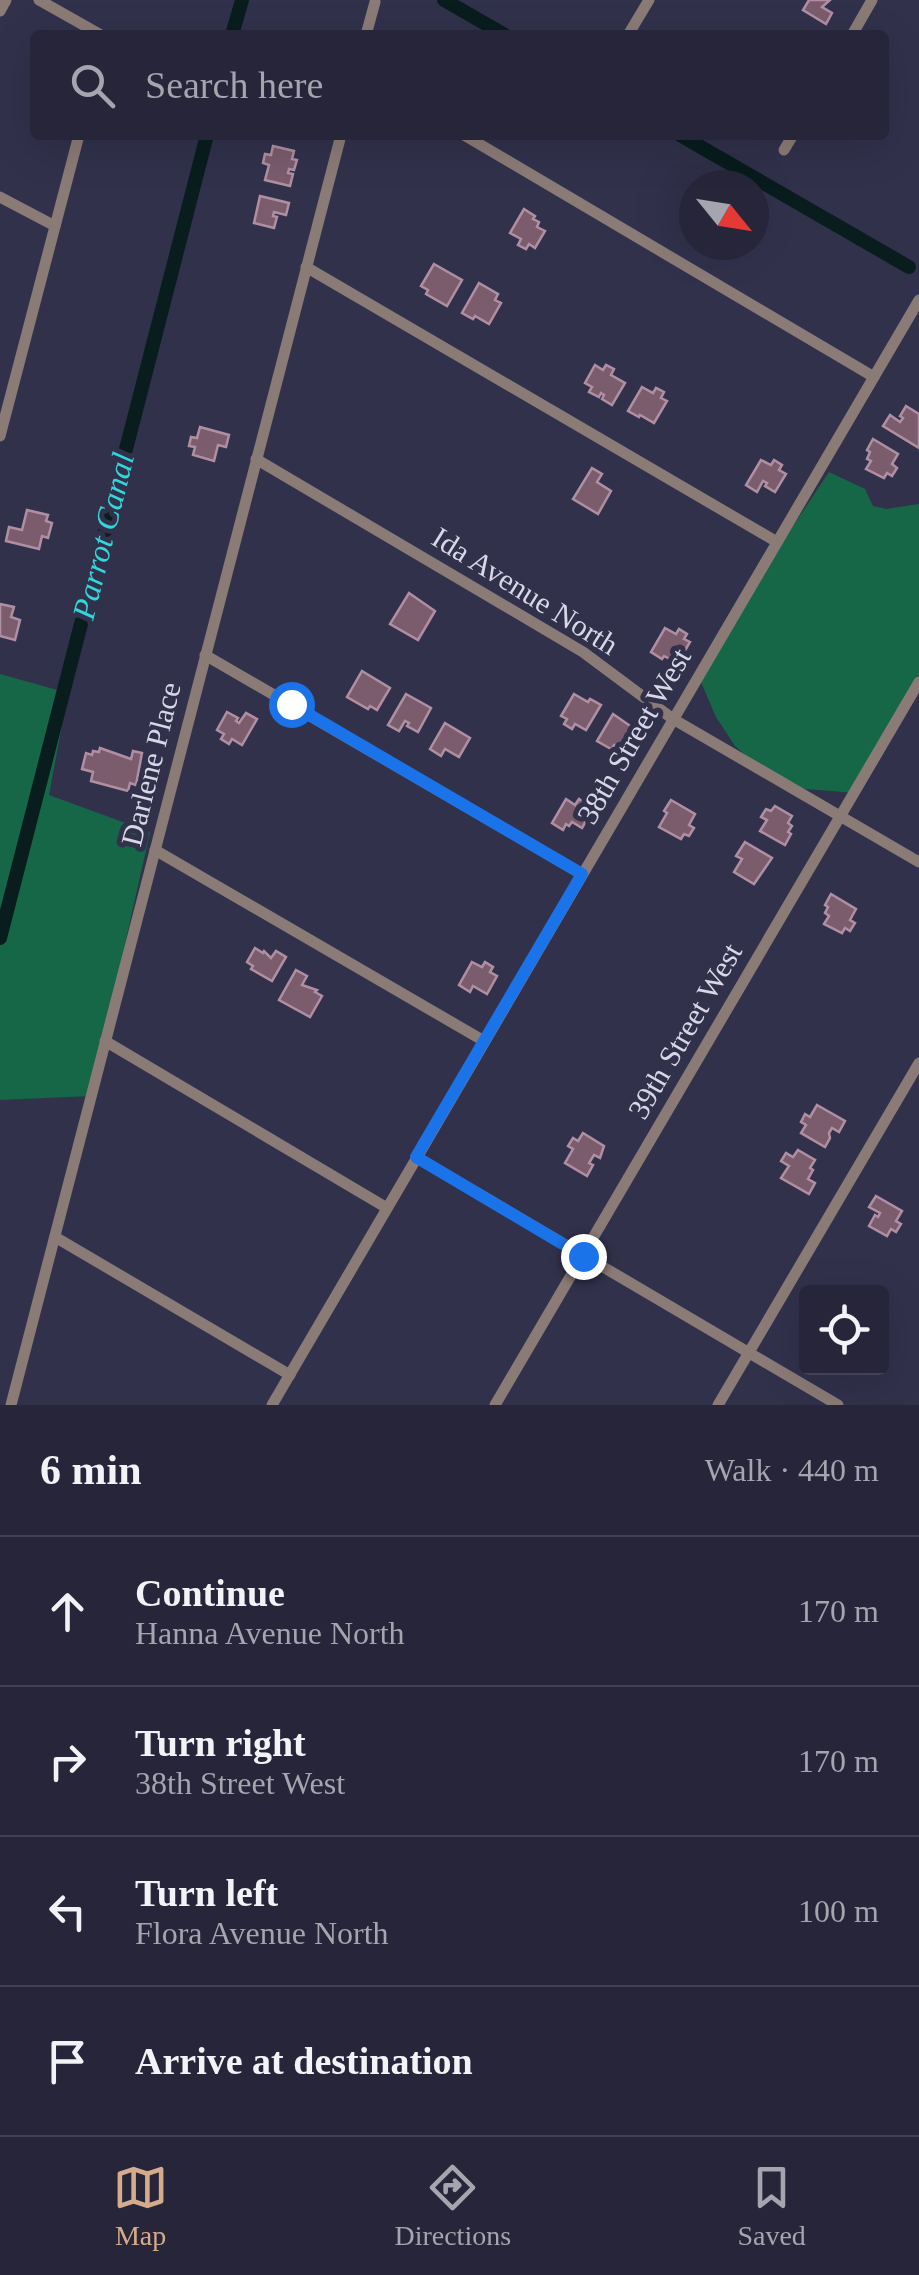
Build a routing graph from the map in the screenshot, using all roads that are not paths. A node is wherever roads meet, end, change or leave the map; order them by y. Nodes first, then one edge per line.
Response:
1 (6, 0) edge
2 (39, 0) edge
3 (649, 0) edge
4 (872, 0) edge
5 (375, 2) edge
6 (0, 11) edge
7 (92, 30) edge
8 (367, 30) edge
9 (631, 30) edge
10 (855, 30) edge
11 (78, 140) edge
12 (339, 140) edge
13 (472, 140) edge
14 (790, 140) edge
15 (784, 150) dead end
16 (0, 197) edge
17 (54, 226) junction
18 (306, 266) junction
19 (919, 300) edge
20 (874, 377) junction
21 (2, 418) edge
22 (0, 436) edge
23 (256, 460) junction
24 (778, 542) junction
25 (205, 654) junction
26 (919, 682) edge
27 (674, 719) junction
28 (840, 816) junction
29 (155, 850) junction
30 (919, 862) edge
31 (582, 874) junction
32 (105, 1042) junction
33 (484, 1042) junction
34 (919, 1063) edge
35 (416, 1157) junction
36 (387, 1208) junction
37 (54, 1237) junction
38 (583, 1256) junction
39 (749, 1352) junction
40 (290, 1375) junction
41 (11, 1405) edge
42 (272, 1405) edge
43 (496, 1405) edge
44 (718, 1405) edge
45 (838, 1405) edge

1 - 6 street
2 - 7 street
3 - 9 street
4 - 10 street
5 - 8 street
11 - 17 street
12 - 18 street, Darlene Place
13 - 20 street
14 - 15 street
16 - 17 street
17 - 21 street
18 - 23 street, Darlene Place
18 - 24 street
19 - 20 street, 38th Street West
20 - 24 street, 38th Street West
21 - 22 street
23 - 25 street, Darlene Place
23 - 27 street, Ida Avenue North
24 - 27 street, 38th Street West
25 - 29 street, Darlene Place
25 - 31 street
26 - 28 street, 39th Street West
27 - 28 street, Ida Avenue North
27 - 31 street, 38th Street West
28 - 30 street, Ida Avenue North
28 - 38 street, 39th Street West
29 - 32 street, Darlene Place
29 - 33 street
31 - 33 street, 38th Street West
32 - 36 street
32 - 37 street, Darlene Place
33 - 35 street, 38th Street West
34 - 39 street
35 - 36 street, 38th Street West
35 - 38 street
36 - 40 street, 38th Street West
37 - 40 street
37 - 41 street, Darlene Place
38 - 39 street
38 - 43 street, 39th Street West
39 - 44 street
39 - 45 street
40 - 42 street, 38th Street West

